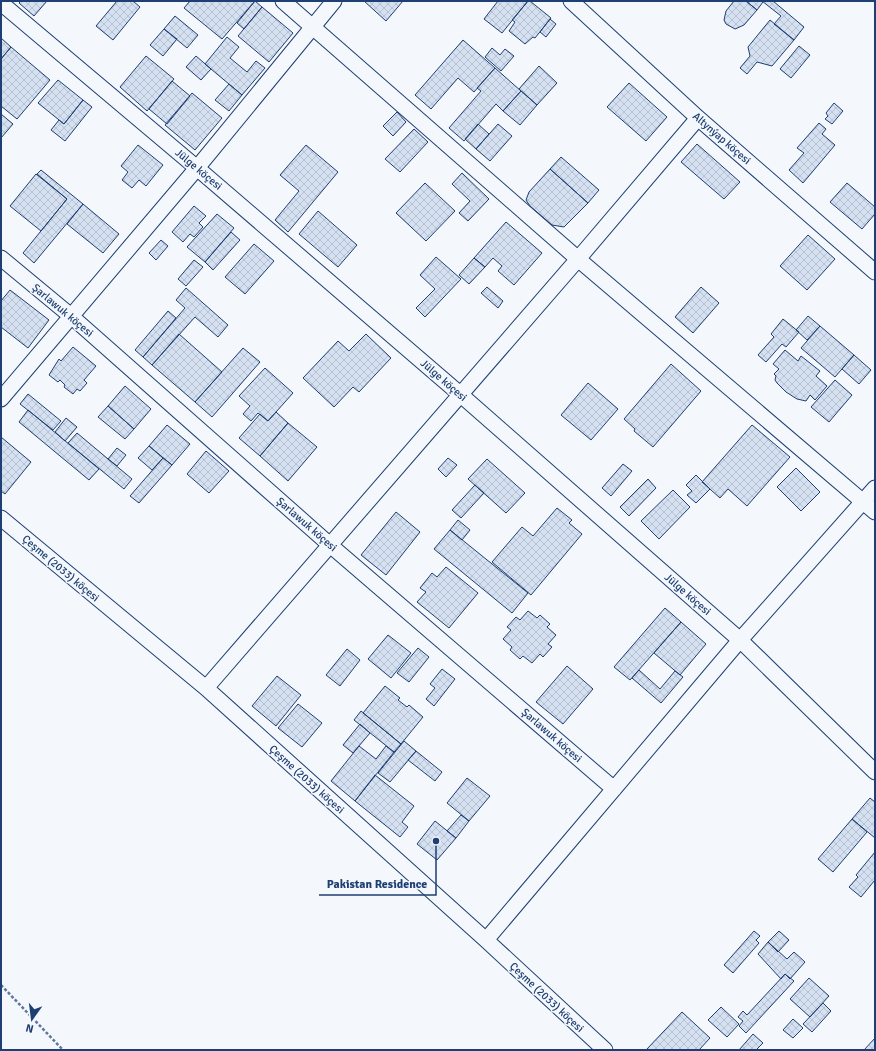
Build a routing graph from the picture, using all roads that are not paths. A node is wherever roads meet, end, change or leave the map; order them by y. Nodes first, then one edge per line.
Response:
1 (283, 1) edge
2 (334, 1) edge
3 (571, 1) edge
4 (1, 3) edge
5 (313, 27) junction
6 (698, 118) junction
7 (197, 168) junction
8 (1, 258) edge
9 (578, 259) junction
10 (875, 272) edge
11 (71, 316) junction
12 (461, 395) junction
13 (1, 399) edge
14 (875, 488) edge
15 (863, 501) junction
16 (875, 512) edge
17 (1, 518) edge
18 (330, 545) junction
19 (740, 640) junction
20 (206, 688) junction
21 (875, 772) edge
22 (614, 789) junction
23 (486, 940) junction
24 (604, 1050) edge

1 - 5 street
2 - 5 street
3 - 6 street, Altynýap köçesi
4 - 7 street, Jülge köçesi
5 - 7 street
5 - 9 street
6 - 9 street
6 - 10 street, Altynýap köçesi
7 - 11 street
7 - 12 street, Jülge köçesi
8 - 11 street, Şarlawuk köçesi
9 - 12 street
9 - 15 street
11 - 13 street
11 - 18 street, Şarlawuk köçesi
12 - 18 street
12 - 19 street, Jülge köçesi
14 - 15 street
15 - 16 street
15 - 19 street
17 - 20 street, Çeşme (2033) köçesi
18 - 20 street
18 - 22 street, Şarlawuk köçesi
19 - 21 street, Jülge köçesi
19 - 22 street
20 - 23 street, Çeşme (2033) köçesi
22 - 23 street
23 - 24 street, Çeşme (2033) köçesi

